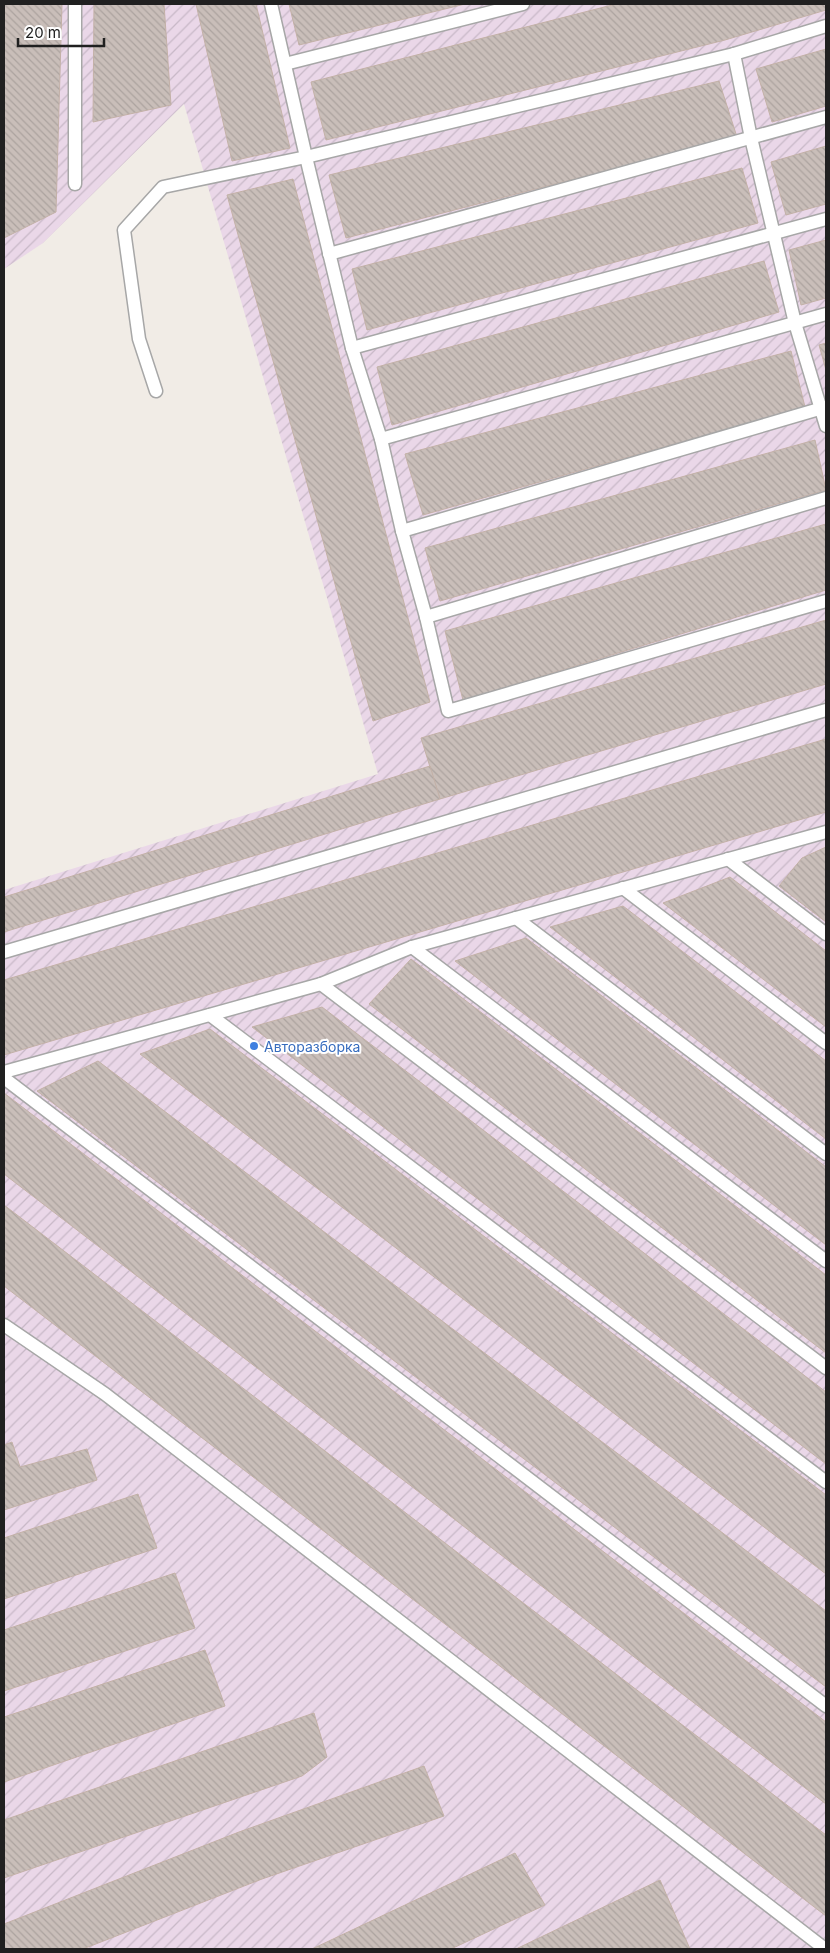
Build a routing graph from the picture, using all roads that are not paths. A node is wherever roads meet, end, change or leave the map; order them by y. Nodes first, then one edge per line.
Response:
1 (75, 4) edge
2 (271, 4) edge
3 (523, 4) edge
4 (826, 26) edge
5 (734, 54) junction
6 (285, 64) junction
7 (826, 117) edge
8 (751, 138) junction
9 (306, 157) junction
10 (75, 184) dead end
11 (826, 219) edge
12 (775, 234) junction
13 (329, 254) junction
14 (826, 314) edge
15 (795, 323) junction
16 (352, 348) junction
17 (156, 391) dead end
18 (824, 408) edge
19 (826, 426) edge
20 (381, 439) junction
21 (826, 498) edge
22 (402, 531) junction
23 (826, 601) edge
24 (426, 617) junction
25 (826, 710) edge
26 (826, 832) edge
27 (728, 859) junction
28 (623, 888) junction
29 (516, 918) junction
30 (826, 934) edge
31 (412, 947) junction
32 (4, 952) edge
33 (321, 984) junction
34 (210, 1015) junction
35 (826, 1043) edge
36 (4, 1072) edge
37 (4, 1078) edge
38 (826, 1154) edge
39 (826, 1261) edge
40 (4, 1324) edge
41 (826, 1368) edge
42 (826, 1482) edge
43 (826, 1706) edge
44 (825, 1949) edge

1 - 10 lane
2 - 6 lane
3 - 6 lane
4 - 5 lane
5 - 8 lane
5 - 9 lane
6 - 9 lane
7 - 8 lane
8 - 12 lane
8 - 13 lane
9 - 13 lane
9 - 17 lane
11 - 12 lane
12 - 15 lane
12 - 16 lane
13 - 16 lane
14 - 15 lane
15 - 18 lane
15 - 20 lane
16 - 20 lane
18 - 19 lane
18 - 22 lane
20 - 22 lane
21 - 24 lane
22 - 24 lane
23 - 24 lane
25 - 32 lane
26 - 27 lane
27 - 28 lane
27 - 30 lane
28 - 29 lane
28 - 35 lane
29 - 31 lane
29 - 38 lane
31 - 33 lane
31 - 39 lane
33 - 34 lane
33 - 41 lane
34 - 36 lane
34 - 42 lane
37 - 43 lane
40 - 44 lane

